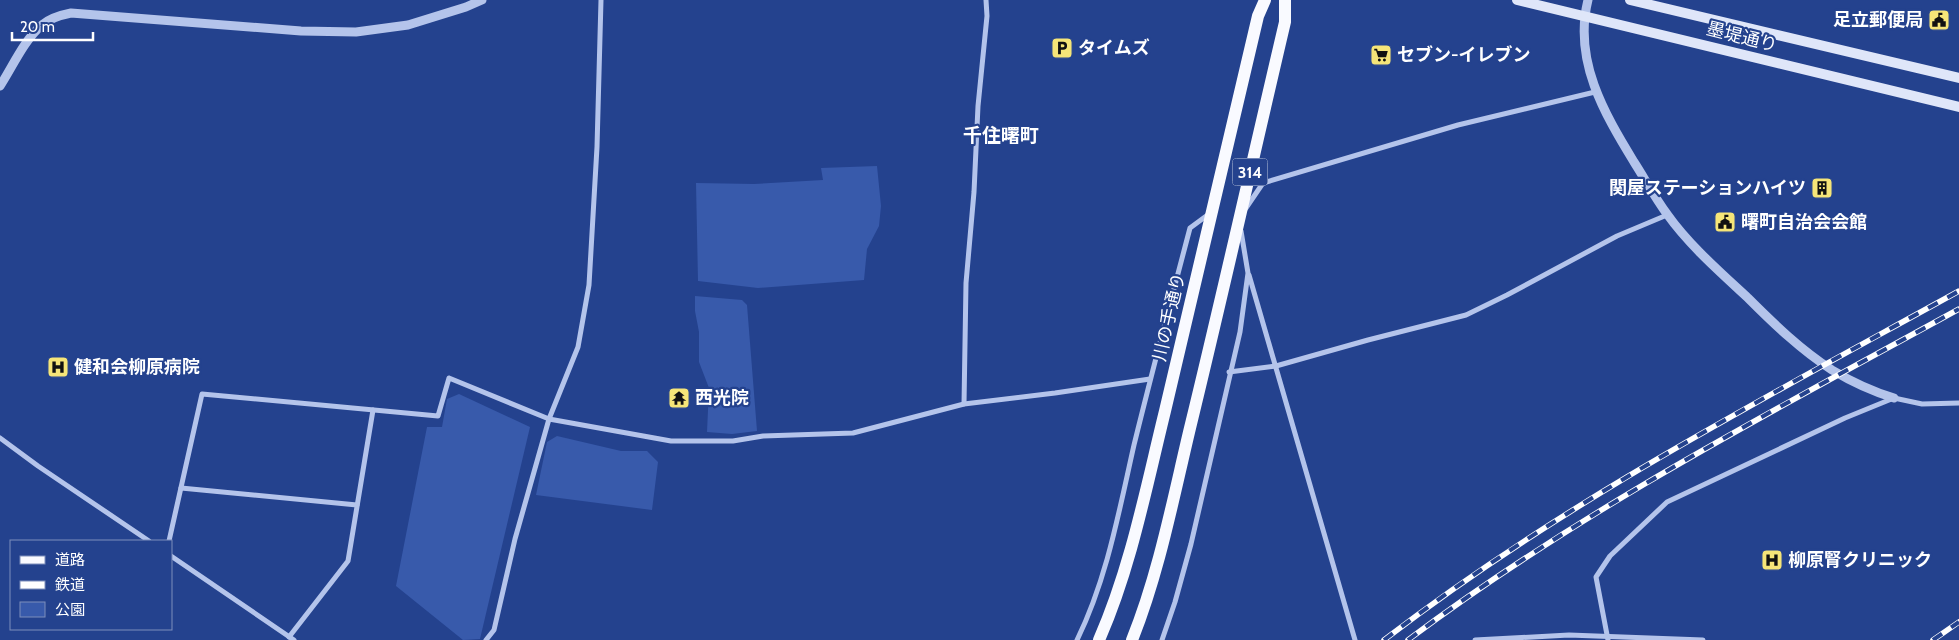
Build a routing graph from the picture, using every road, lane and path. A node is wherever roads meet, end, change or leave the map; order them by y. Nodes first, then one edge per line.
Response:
1 (482, 0) edge
2 (601, 0) edge
3 (986, 0) edge
4 (1265, 0) edge
5 (1285, 0) edge
6 (1517, 0) edge
7 (1588, 0) edge
8 (1630, 0) edge
9 (1584, 16) junction
10 (1959, 78) edge
11 (0, 86) edge
12 (1595, 92) junction
13 (1959, 107) edge
14 (1211, 212) junction
15 (1667, 215) junction
16 (1238, 218) junction
17 (1248, 273) junction
18 (1276, 366) junction
19 (1229, 372) junction
20 (1150, 378) junction
21 (1894, 398) junction
22 (1959, 403) edge
23 (964, 404) junction
24 (373, 410) junction
25 (549, 419) junction
26 (0, 438) edge
27 (181, 488) junction
28 (357, 505) junction
29 (148, 540) edge
30 (169, 540) edge
31 (172, 557) edge
32 (292, 638) edge
33 (1607, 638) edge
34 (486, 640) edge
35 (1077, 640) edge
36 (1099, 640) edge
37 (1132, 640) edge
38 (1162, 640) edge
39 (1355, 640) edge
40 (1475, 640) edge
41 (1703, 640) edge

1 - 11 street
2 - 25 street
3 - 23 street
4 - 14 main road, 川の手通り / 314
5 - 16 main road, 314
6 - 9 main road, 墨堤通り
7 - 9 street
8 - 10 main road, 墨堤通り
9 - 12 street
9 - 13 main road, 墨堤通り
12 - 15 street
12 - 16 street
14 - 20 street
14 - 36 main road, 川の手通り / 314
15 - 18 street
15 - 21 street
16 - 17 street
16 - 37 main road, 314
17 - 18 street
17 - 19 street
18 - 19 street
18 - 39 street
19 - 38 street
20 - 23 street
20 - 35 street
21 - 22 street
21 - 33 street
23 - 25 street
24 - 25 street
24 - 27 street
24 - 28 street
25 - 34 street
26 - 29 street
27 - 28 street
27 - 30 street
28 - 32 street
31 - 32 street
33 - 40 street
33 - 41 street

